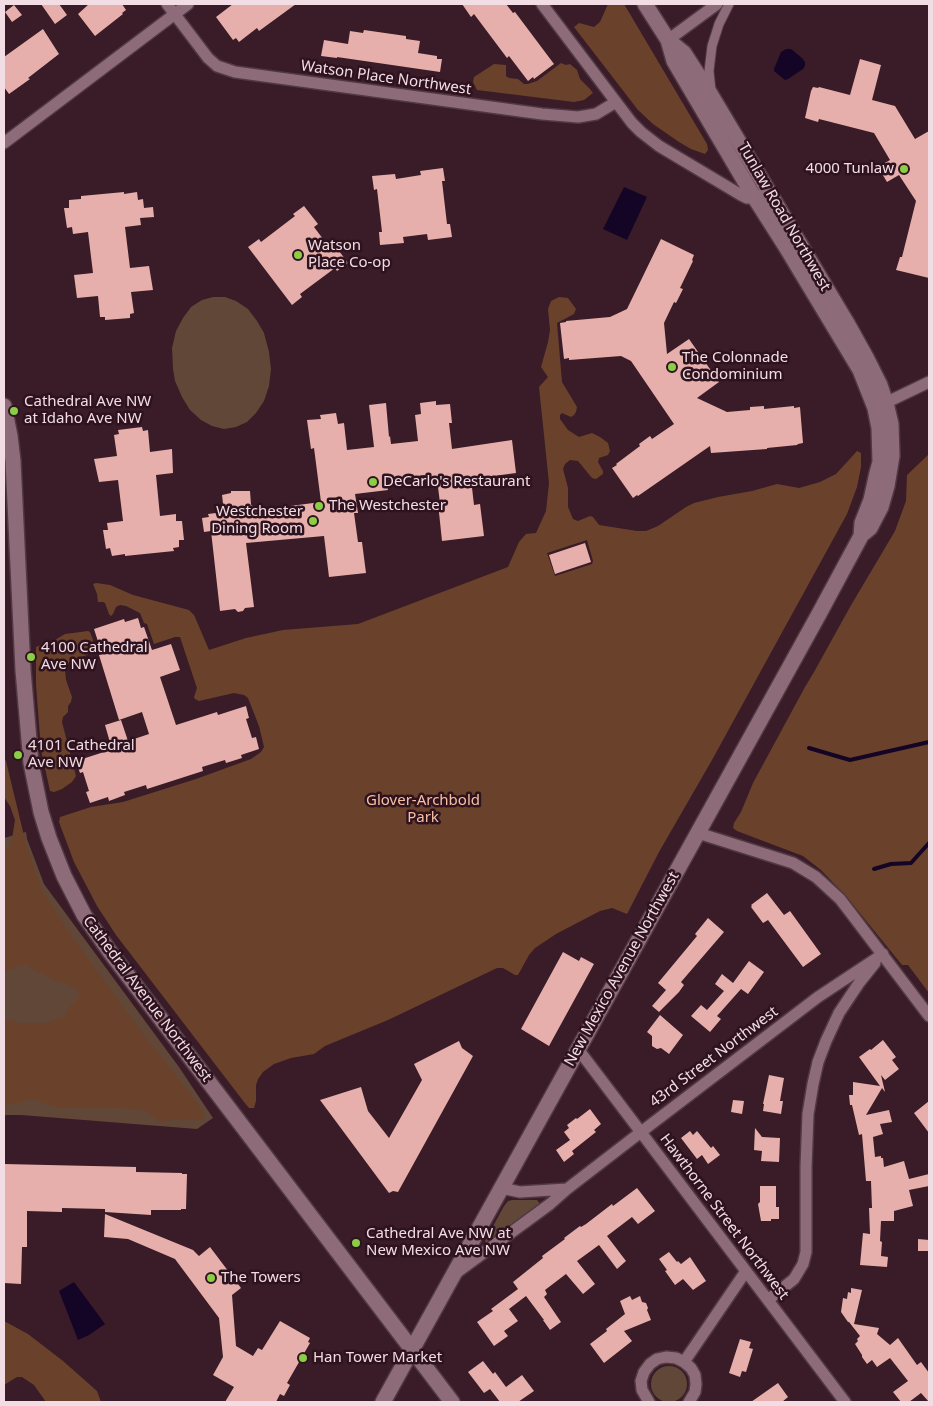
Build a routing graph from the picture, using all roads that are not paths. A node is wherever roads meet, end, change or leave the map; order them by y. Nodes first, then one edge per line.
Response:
1 (167, 4) edge
2 (188, 4) edge
3 (542, 4) edge
4 (645, 4) edge
5 (717, 4) edge
6 (729, 4) edge
7 (174, 14) junction
8 (668, 40) junction
9 (711, 95) junction
10 (616, 102) junction
11 (4, 143) edge
12 (761, 194) junction
13 (929, 382) edge
14 (4, 406) edge
15 (881, 406) junction
16 (9, 490) edge
17 (698, 833) junction
18 (883, 954) junction
19 (929, 1016) edge
20 (578, 1049) junction
21 (641, 1132) junction
22 (501, 1188) junction
23 (567, 1189) junction
24 (746, 1272) junction
25 (453, 1275) junction
26 (768, 1300) junction
27 (412, 1349) junction
28 (684, 1362) junction
29 (383, 1402) edge
30 (452, 1402) edge
31 (649, 1402) edge
32 (689, 1402) edge
33 (845, 1402) edge

1 - 7 street, Watson Place Northwest
2 - 7 street
3 - 10 street
4 - 8 street, Tunlaw Road Northwest
5 - 8 street
6 - 9 street
7 - 10 street, Watson Place Northwest
7 - 11 street
8 - 9 street, Tunlaw Road Northwest
8 - 12 street, Tunlaw Road Northwest
9 - 12 street, Tunlaw Road Northwest
10 - 12 street
12 - 15 street, Tunlaw Road Northwest
13 - 15 street
14 - 16 street, Cathedral Avenue Northwest
15 - 17 street, New Mexico Avenue Northwest
16 - 27 street, Cathedral Avenue Northwest
17 - 18 street
17 - 20 street, New Mexico Avenue Northwest
18 - 19 street
18 - 21 street, 43rd Street Northwest
18 - 26 street
20 - 21 street, Hawthorne Street Northwest
20 - 22 street, New Mexico Avenue Northwest
21 - 23 street, 43rd Street Northwest
21 - 24 street, Hawthorne Street Northwest
22 - 23 street
22 - 25 street, New Mexico Avenue Northwest
23 - 25 street, 43rd Street Northwest
24 - 26 street, Hawthorne Street Northwest
24 - 28 street
25 - 27 street, New Mexico Avenue Northwest
26 - 33 street, Hawthorne Street Northwest
27 - 29 street, New Mexico Avenue Northwest
27 - 30 street, Cathedral Avenue Northwest
28 - 31 street
28 - 32 street

